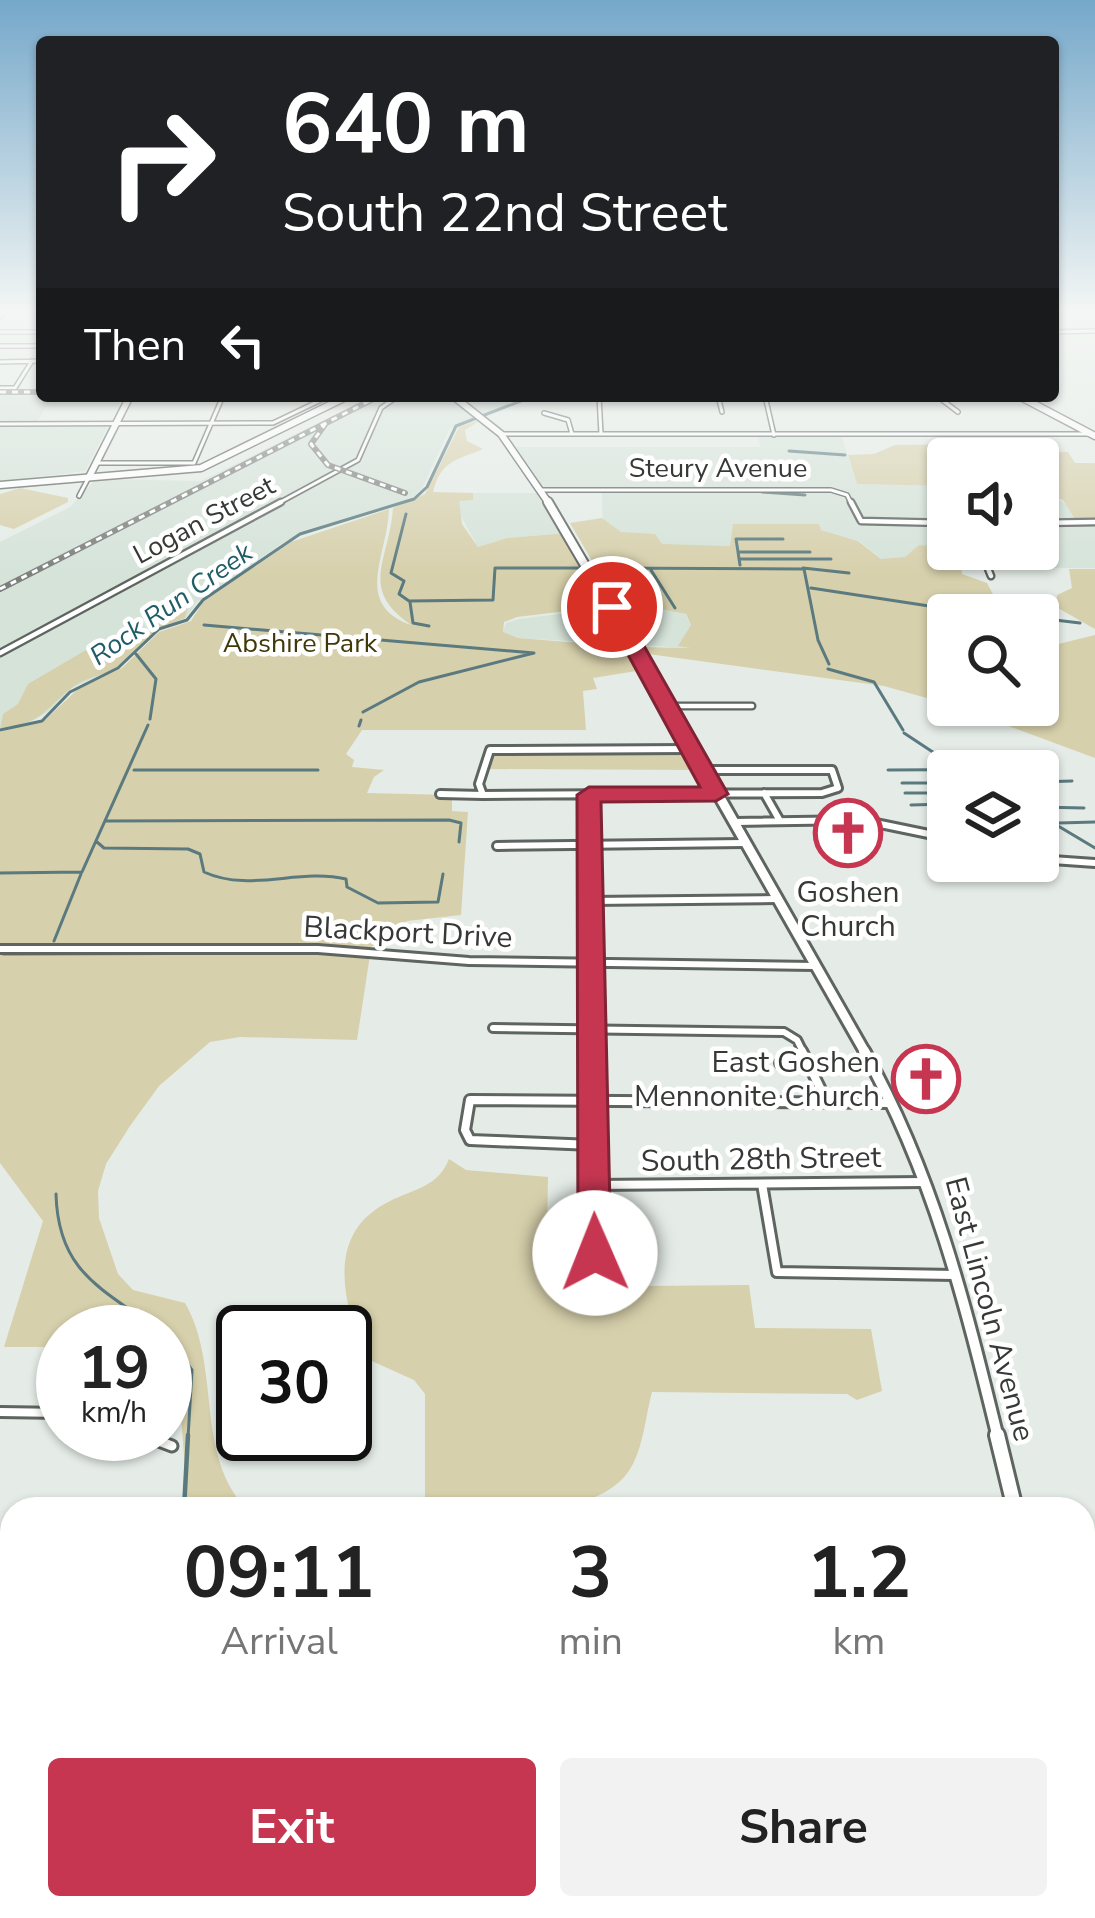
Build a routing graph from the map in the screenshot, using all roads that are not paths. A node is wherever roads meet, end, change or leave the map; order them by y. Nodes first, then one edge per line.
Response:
1 (127, 402) edge
2 (220, 402) edge
3 (317, 402) edge
4 (336, 402) edge
5 (390, 402) edge
6 (462, 402) edge
7 (599, 402) edge
8 (720, 402) edge
9 (766, 402) edge
10 (946, 402) edge
11 (1030, 402) edge
12 (722, 412) dead end
13 (958, 412) dead end
14 (544, 413) dead end
15 (211, 423) junction
16 (0, 424) edge
17 (116, 424) junction
18 (501, 434) junction
19 (572, 434) junction
20 (602, 434) junction
21 (774, 435) junction
22 (1093, 435) edge
23 (96, 463) junction
24 (89, 476) junction
25 (0, 485) edge
26 (541, 490) junction
27 (80, 496) dead end
28 (1095, 522) edge
29 (927, 523) edge
30 (1059, 523) edge
31 (989, 570) edge
32 (991, 575) dead end
33 (0, 653) edge
34 (666, 706) junction
35 (752, 706) dead end
36 (690, 748) junction
37 (702, 770) junction
38 (764, 793) junction
39 (440, 794) dead end
40 (716, 794) junction
41 (483, 795) junction
42 (589, 795) junction
43 (780, 821) junction
44 (732, 822) junction
45 (927, 834) edge
46 (745, 843) junction
47 (588, 846) junction
48 (497, 847) dead end
49 (1059, 861) edge
50 (1095, 862) edge
51 (776, 899) junction
52 (590, 901) junction
53 (0, 949) edge
54 (593, 963) junction
55 (814, 965) junction
56 (493, 1028) dead end
57 (595, 1029) junction
58 (807, 1062) junction
59 (780, 1063) dead end
60 (596, 1101) junction
61 (827, 1102) junction
62 (894, 1102) junction
63 (593, 1145) junction
64 (928, 1182) junction
65 (763, 1184) junction
66 (594, 1185) junction
67 (595, 1253) dead end
68 (960, 1279) junction
69 (0, 1412) edge
70 (36, 1413) edge
71 (1012, 1497) edge

1 - 17 main road
2 - 15 street
3 - 15 street
4 - 24 highway
5 - 33 street, Logan Street
6 - 18 main road, East Lincoln Avenue
7 - 20 street
8 - 12 street
9 - 21 street
10 - 13 street
11 - 22 main road
14 - 19 street
15 - 17 street
15 - 23 street
16 - 17 street
17 - 23 main road
18 - 19 street
18 - 26 main road, East Lincoln Avenue
19 - 20 street
20 - 21 street
21 - 22 street
23 - 24 main road
24 - 25 highway
24 - 27 street
26 - 29 street, Steury Avenue
26 - 34 main road, East Lincoln Avenue
28 - 30 street
31 - 32 street
34 - 35 street
34 - 36 main road, East Lincoln Avenue
36 - 37 main road, East Lincoln Avenue
36 - 41 street
37 - 38 street
37 - 40 main road, East Lincoln Avenue
38 - 40 street
38 - 43 street
39 - 41 street
40 - 42 street
40 - 44 main road, East Lincoln Avenue
41 - 42 street
42 - 47 street
43 - 44 street
43 - 45 street
44 - 46 main road, East Lincoln Avenue
46 - 47 street
46 - 51 main road, East Lincoln Avenue
47 - 48 street
47 - 52 street
49 - 50 street
51 - 52 street
51 - 55 main road, East Lincoln Avenue
52 - 54 street
53 - 54 street, Blackport Drive
54 - 55 street, Blackport Drive
54 - 57 street
55 - 62 main road, East Lincoln Avenue
56 - 57 street
57 - 58 street
57 - 60 street
58 - 59 street
58 - 61 street
60 - 61 street
60 - 63 street
60 - 63 street
61 - 62 street
62 - 64 main road, East Lincoln Avenue
63 - 66 street
64 - 65 street, South 28th Street
64 - 68 main road, East Lincoln Avenue
65 - 66 street, South 28th Street
65 - 68 street
66 - 67 street
68 - 71 main road, East Lincoln Avenue
69 - 70 street

